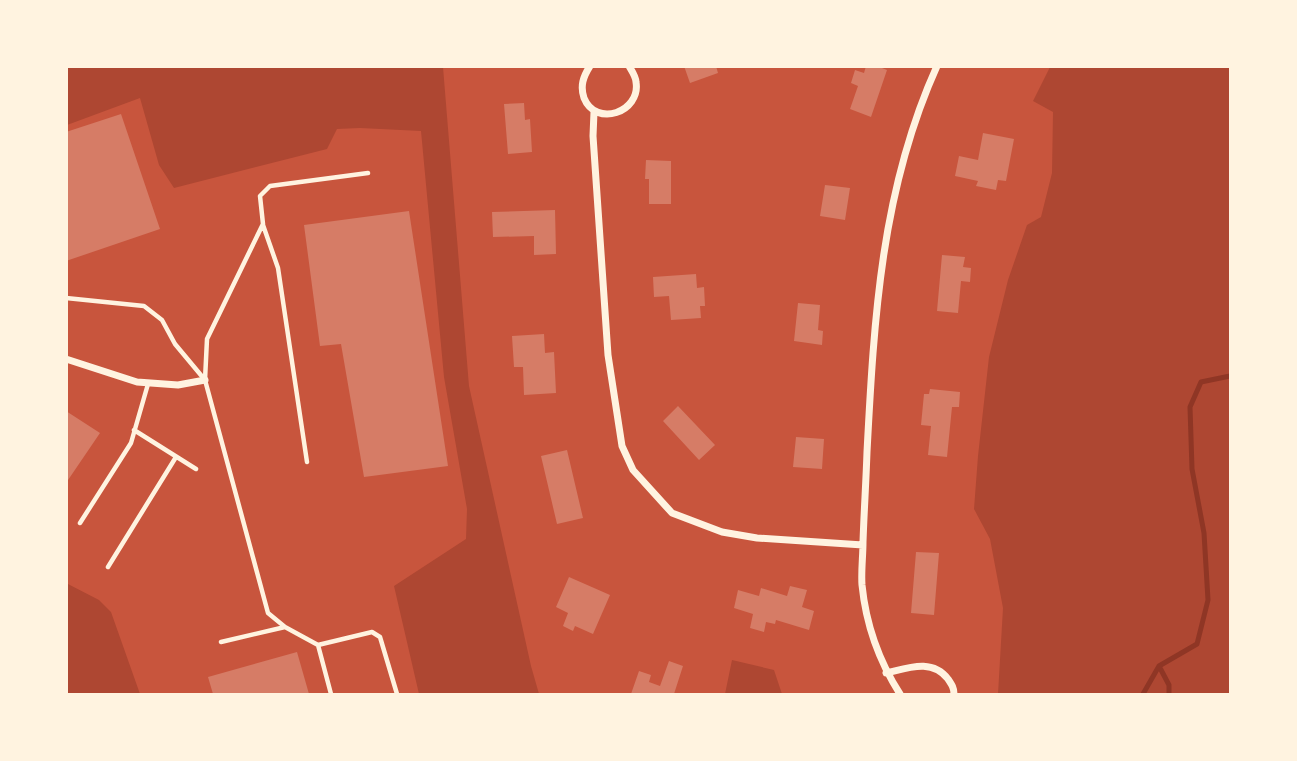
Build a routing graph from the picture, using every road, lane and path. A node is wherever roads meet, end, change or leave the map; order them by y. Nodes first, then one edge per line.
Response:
1 (590, 66) edge
2 (629, 66) edge
3 (937, 66) edge
4 (594, 112) junction
5 (368, 173) dead end
6 (263, 224) junction
7 (66, 298) edge
8 (66, 359) edge
9 (205, 380) junction
10 (148, 384) junction
11 (135, 430) junction
12 (176, 457) junction
13 (307, 462) dead end
14 (196, 469) dead end
15 (79, 523) dead end
16 (863, 545) junction
17 (108, 567) dead end
18 (285, 626) junction
19 (221, 642) dead end
20 (318, 645) junction
21 (887, 673) junction
22 (331, 695) edge
23 (397, 695) edge
24 (900, 695) edge
25 (954, 695) edge

1 - 4 street
2 - 4 street
3 - 16 street
4 - 16 street
5 - 6 lane
6 - 9 lane
6 - 13 lane
7 - 9 lane
8 - 10 street
9 - 10 street
9 - 18 lane
10 - 11 lane
11 - 12 lane
11 - 15 lane
12 - 14 lane
12 - 17 lane
16 - 21 street
18 - 19 lane
18 - 20 lane
20 - 22 lane
20 - 23 lane
21 - 24 street
21 - 25 street

